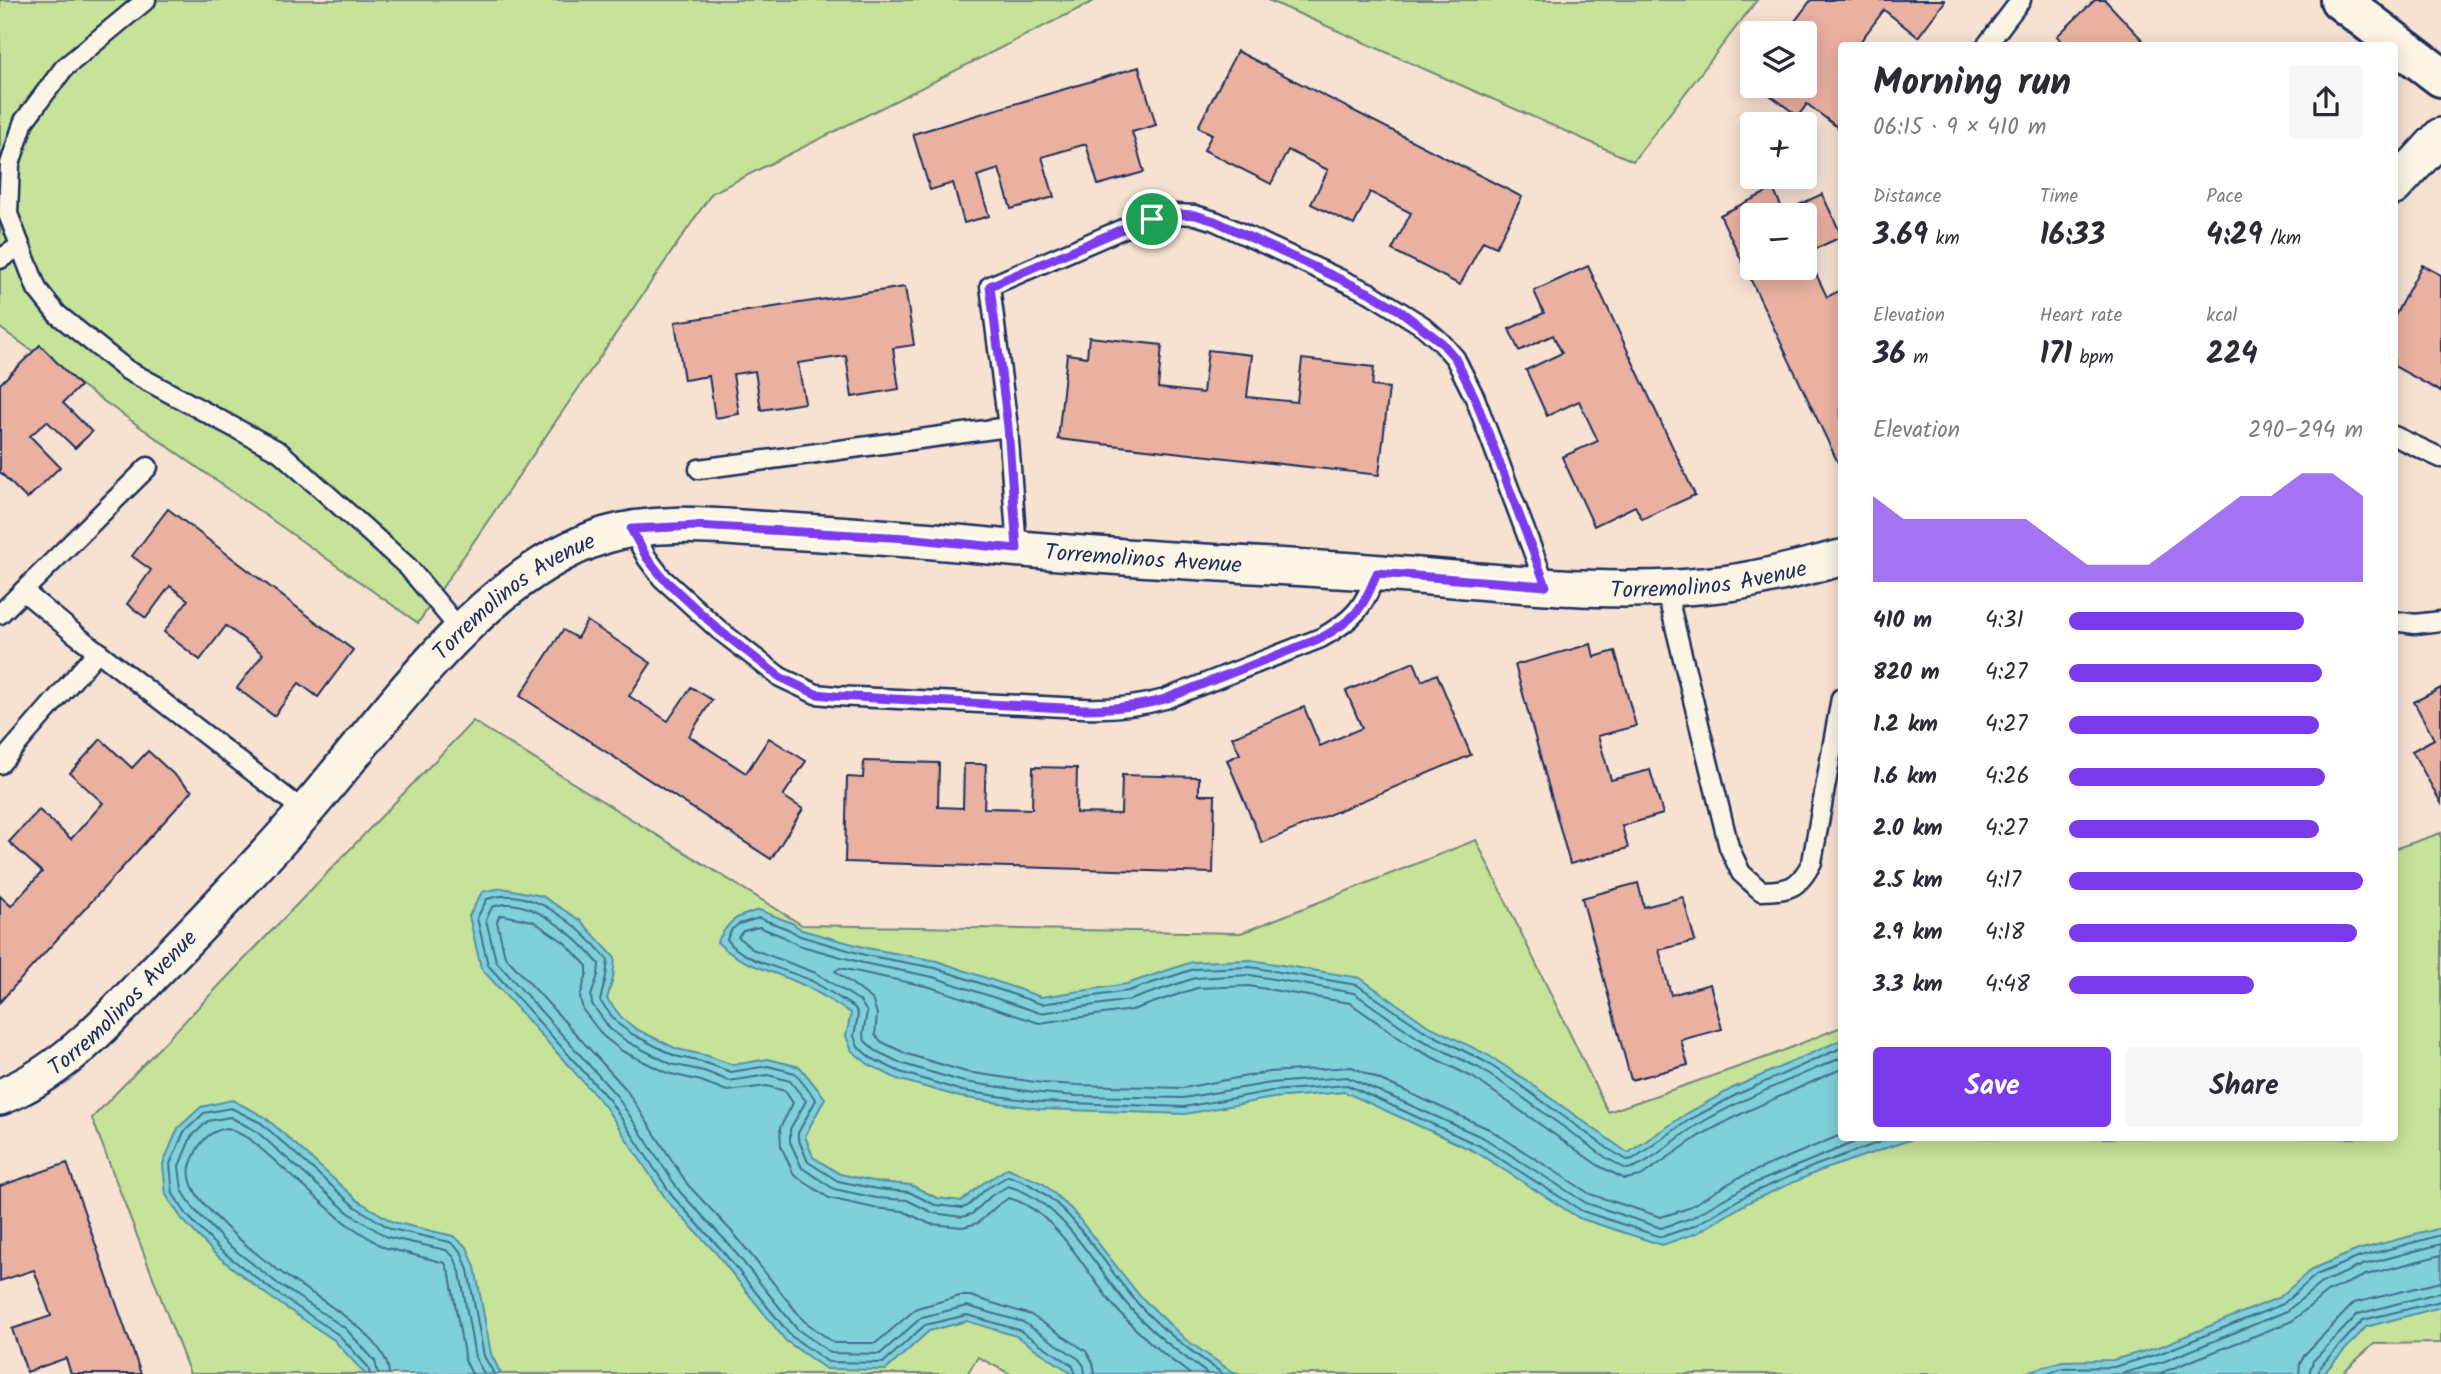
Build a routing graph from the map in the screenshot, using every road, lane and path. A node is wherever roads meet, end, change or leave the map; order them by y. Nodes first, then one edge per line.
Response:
1 (146, 0) edge
2 (2021, 0) edge
3 (2340, 0) edge
4 (1989, 42) edge
5 (2395, 42) edge
6 (2398, 44) edge
7 (2441, 77) edge
8 (2441, 136) edge
9 (2398, 183) edge
10 (20, 246) junction
11 (0, 259) edge
12 (1008, 427) junction
13 (2398, 438) edge
14 (2441, 458) edge
15 (148, 467) dead end
16 (699, 469) dead end
17 (631, 529) junction
18 (1017, 549) junction
19 (1838, 559) edge
20 (1377, 573) junction
21 (1546, 586) junction
22 (1666, 589) junction
23 (23, 591) junction
24 (0, 614) edge
25 (2441, 621) edge
26 (2398, 622) edge
27 (462, 632) junction
28 (98, 651) junction
29 (1838, 715) edge
30 (0, 764) edge
31 (305, 812) junction
32 (0, 1097) edge

1 - 10 lane
2 - 4 lane
3 - 5 street
6 - 7 street
8 - 9 street
10 - 11 lane
10 - 27 lane
12 - 16 lane
12 - 18 lane
12 - 21 lane
13 - 14 lane
15 - 23 lane
17 - 18 street, Torremolinos Avenue
17 - 20 lane
17 - 27 street, Torremolinos Avenue
18 - 20 street, Torremolinos Avenue
19 - 22 street, Torremolinos Avenue
20 - 21 street, Torremolinos Avenue
21 - 22 street, Torremolinos Avenue
22 - 29 lane
23 - 24 lane
23 - 28 lane
25 - 26 lane
27 - 31 street, Torremolinos Avenue
28 - 30 lane
28 - 31 lane
31 - 32 street, Torremolinos Avenue

